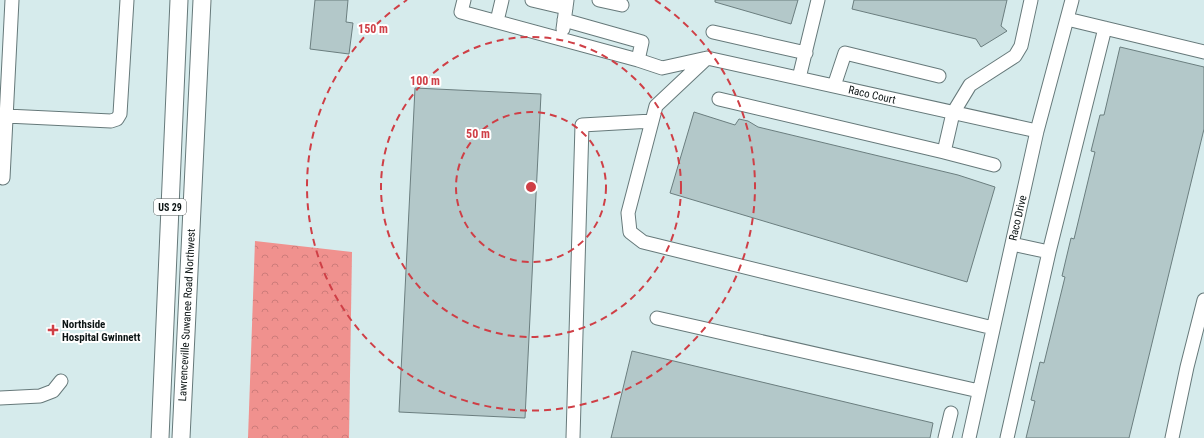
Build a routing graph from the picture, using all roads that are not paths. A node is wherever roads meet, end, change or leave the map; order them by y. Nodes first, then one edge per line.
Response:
1 (12, 0) edge
2 (127, 0) edge
3 (179, 0) edge
4 (202, 0) edge
5 (464, 0) edge
6 (502, 0) edge
7 (532, 0) edge
8 (599, 0) edge
9 (818, 0) edge
10 (1031, 0) edge
11 (1072, 0) edge
12 (622, 5) dead end
13 (566, 9) edge
14 (6, 15) edge
15 (1067, 19) junction
16 (497, 21) junction
17 (1105, 28) junction
18 (713, 32) dead end
19 (562, 38) junction
20 (1204, 52) edge
21 (806, 53) junction
22 (707, 58) junction
23 (638, 60) junction
24 (939, 76) dead end
25 (799, 78) junction
26 (834, 86) junction
27 (719, 99) dead end
28 (953, 113) junction
29 (6, 116) junction
30 (652, 121) junction
31 (1038, 131) junction
32 (944, 152) junction
33 (994, 166) dead end
34 (3, 178) dead end
35 (1012, 244) junction
36 (1049, 252) junction
37 (1204, 300) edge
38 (657, 318) dead end
39 (993, 328) junction
40 (61, 381) dead end
41 (979, 391) junction
42 (0, 398) edge
43 (951, 413) dead end
44 (160, 438) edge
45 (181, 438) edge
46 (573, 438) edge
47 (945, 438) edge
48 (969, 438) edge
49 (1006, 438) edge
50 (1172, 438) edge

1 - 14 street
2 - 29 street
3 - 44 main road, Lawrenceville Suwanee Road Northwest / US 29
4 - 45 main road, Lawrenceville Suwanee Road Northwest / US 29
5 - 16 street
6 - 16 street
7 - 13 street
8 - 12 street
9 - 21 street
10 - 28 street
11 - 15 street, Raco Drive
13 - 19 street
13 - 23 street
14 - 29 street
15 - 17 street
15 - 31 street, Raco Drive
16 - 19 street
17 - 20 street
17 - 36 street
18 - 21 street
19 - 23 street
21 - 25 street
22 - 23 street
22 - 25 street, Raco Court
22 - 30 street
24 - 26 street
25 - 26 street, Raco Court
26 - 28 street, Raco Court
27 - 32 street
28 - 31 street, Raco Court
28 - 32 street
29 - 34 street
30 - 39 street
30 - 46 street
31 - 35 street, Raco Drive
32 - 33 street
35 - 36 street
35 - 39 street, Raco Drive
36 - 49 street
37 - 50 street
38 - 41 street
39 - 41 street, Raco Drive
40 - 42 street
41 - 48 street, Raco Drive
43 - 47 street

